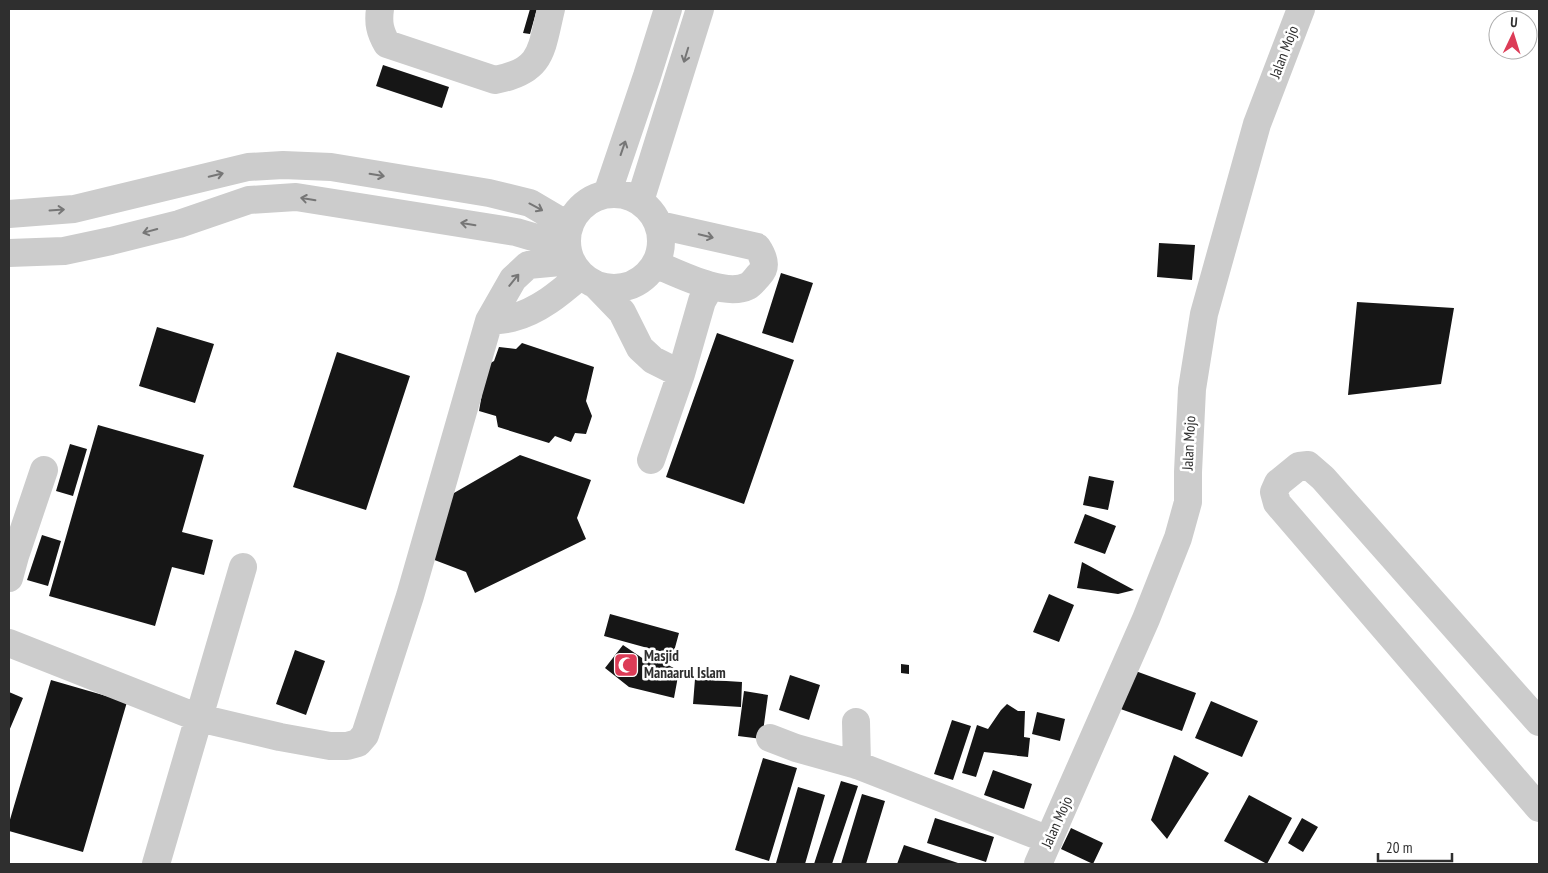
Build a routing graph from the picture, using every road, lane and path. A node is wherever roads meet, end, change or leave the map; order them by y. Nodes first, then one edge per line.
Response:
1 (380, 9) edge
2 (551, 9) edge
3 (668, 9) edge
4 (700, 9) edge
5 (1301, 9) edge
6 (607, 194) junction
7 (640, 201) junction
8 (9, 214) edge
9 (659, 225) junction
10 (9, 253) edge
11 (577, 258) junction
12 (655, 264) junction
13 (710, 286) junction
14 (488, 321) junction
15 (681, 374) junction
16 (651, 460) dead end
17 (44, 470) dead end
18 (243, 568) dead end
19 (9, 578) edge
20 (9, 642) edge
21 (199, 718) junction
22 (856, 722) dead end
23 (1539, 722) edge
24 (770, 738) dead end
25 (857, 765) junction
26 (1534, 792) edge
27 (1044, 852) edge
28 (156, 864) edge

1 - 2 street
6 -> 3 street
4 -> 7 street
5 - 27 street, Jalan Mojo
6 - 7 street
6 - 11 street
7 - 9 street
8 -> 11 street
9 - 12 street
9 -> 13 street
11 -> 10 street
11 - 12 street
11 - 14 street
14 -> 11 street
11 - 15 street
12 - 13 street
13 - 15 street
14 - 21 street
15 - 16 street
17 - 19 street
18 - 21 street
20 - 21 street
21 - 28 street
22 - 25 street
23 - 26 street
24 - 25 street
25 - 27 street

